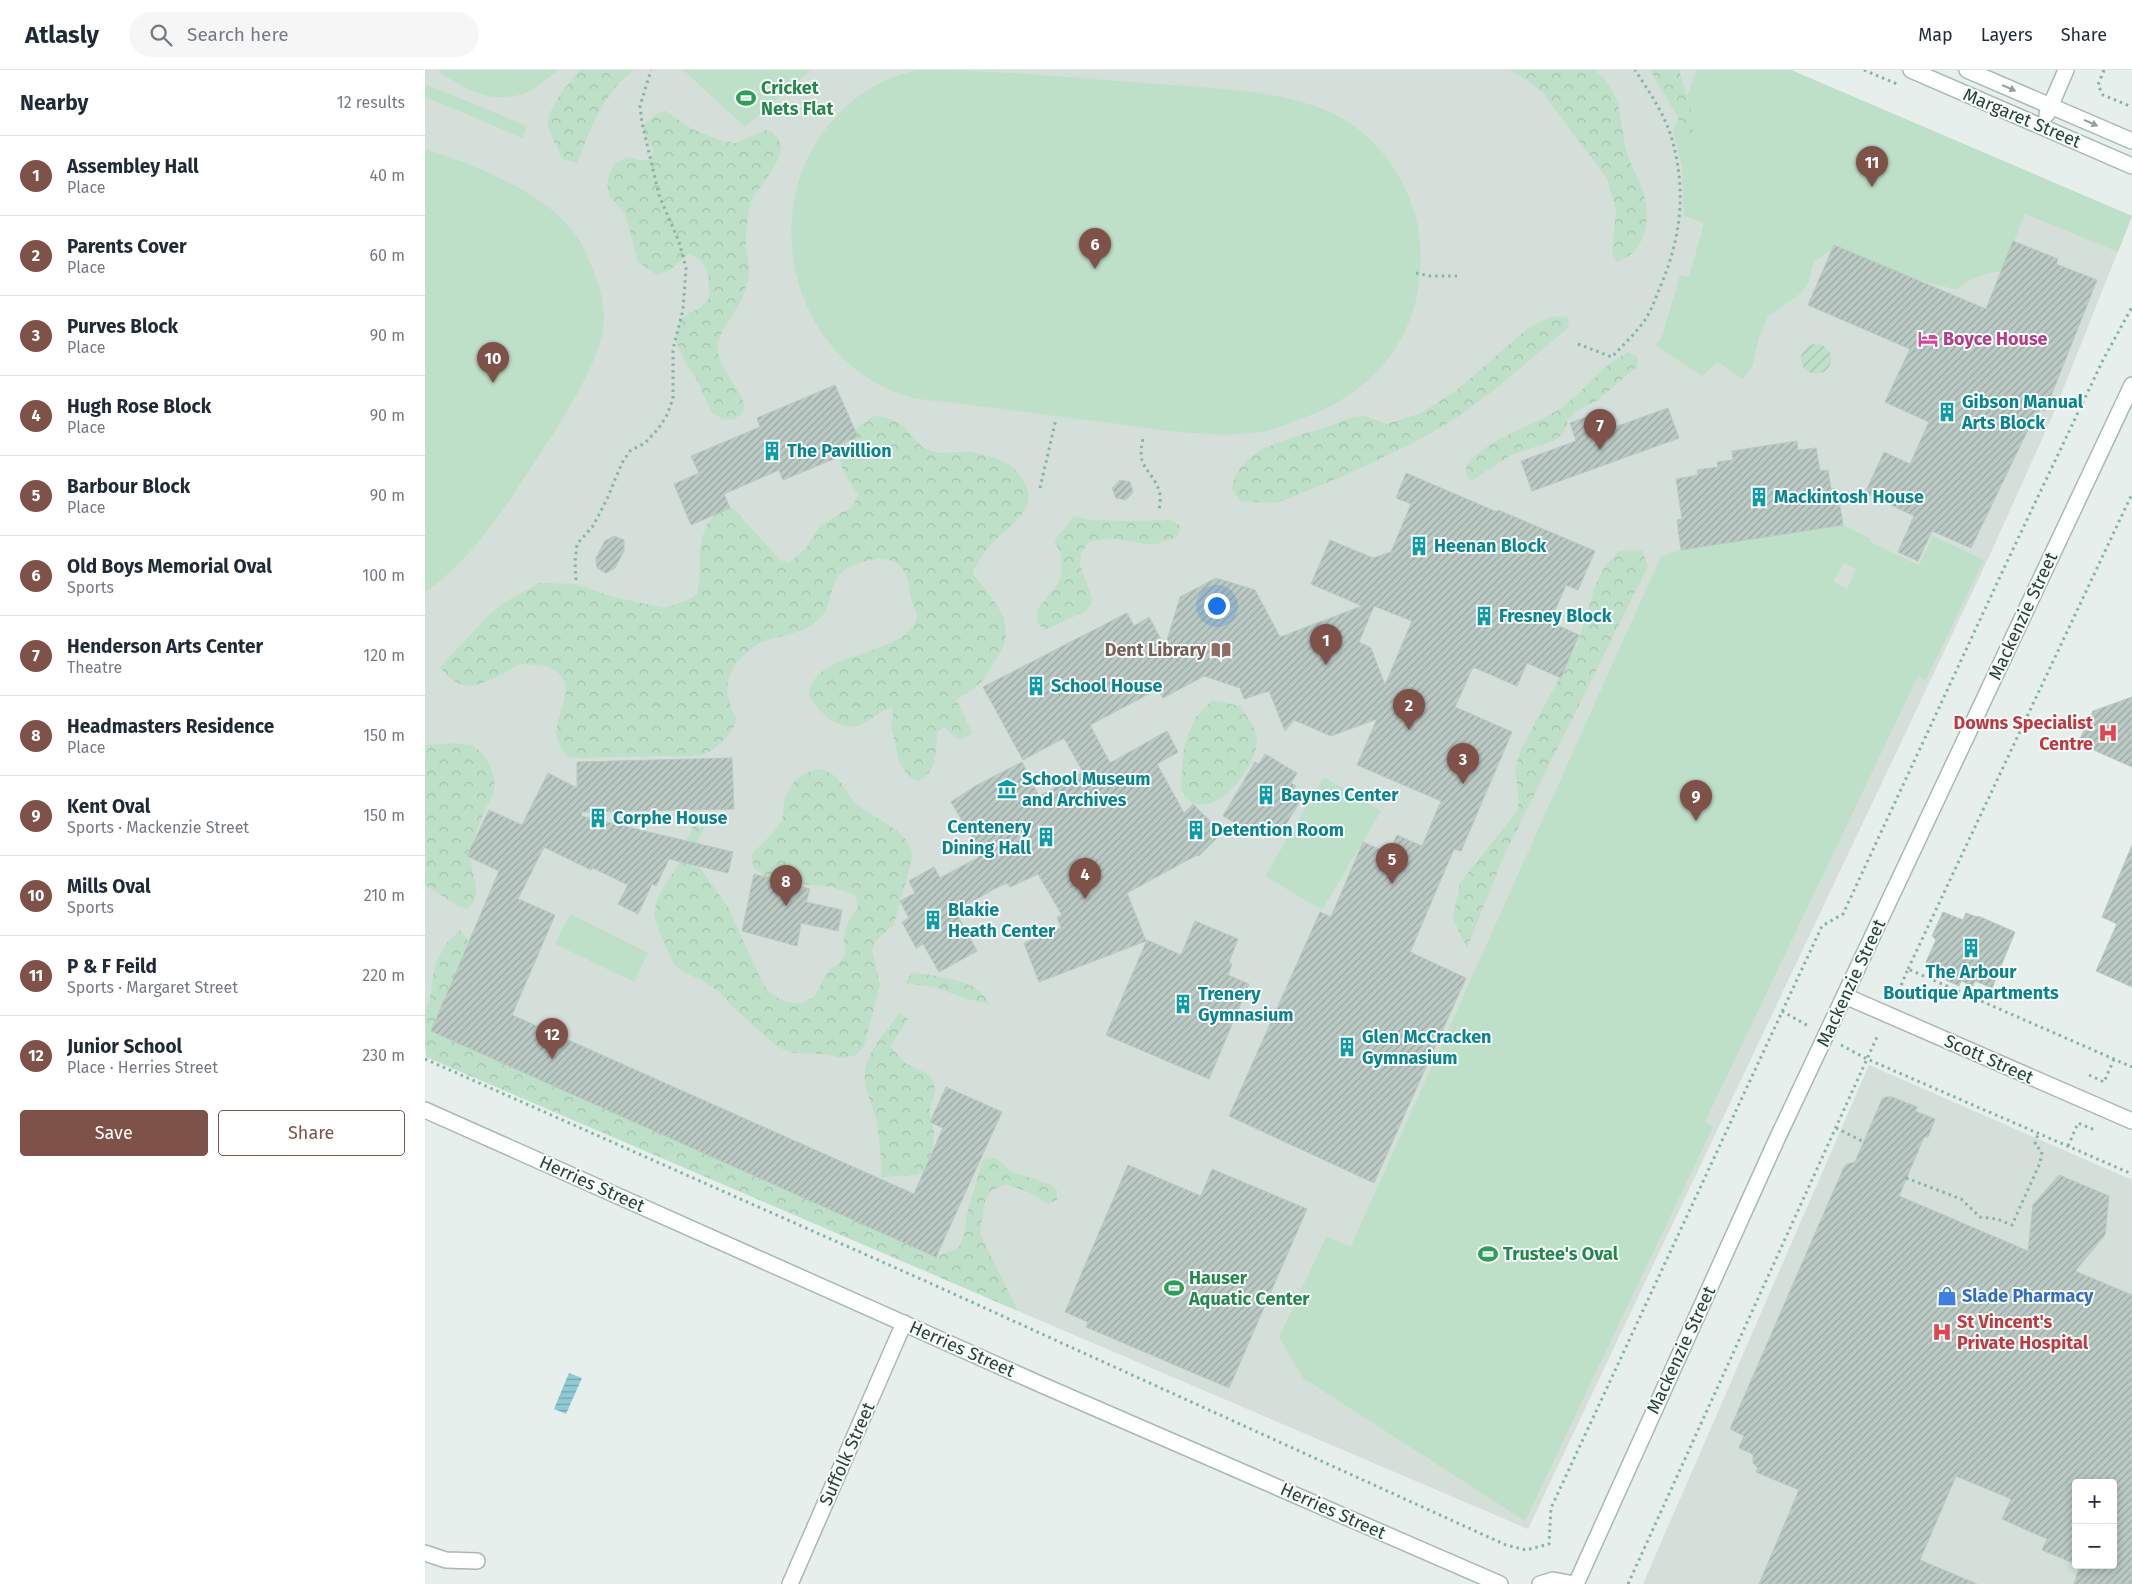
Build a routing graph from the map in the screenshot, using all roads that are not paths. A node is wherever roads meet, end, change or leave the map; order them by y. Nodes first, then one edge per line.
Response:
1 (1911, 70) edge
2 (1967, 70) edge
3 (2065, 70) edge
4 (2051, 106) junction
5 (2042, 126) junction
6 (2132, 141) edge
7 (2132, 166) edge
8 (2132, 385) edge
9 (1845, 996) junction
10 (425, 1110) edge
11 (2132, 1121) edge
12 (904, 1323) junction
13 (425, 1552) edge
14 (477, 1561) dead end
15 (790, 1584) edge
16 (1500, 1584) edge
17 (1539, 1584) edge
18 (1575, 1584) edge

1 - 5 street, Margaret Street
2 -> 4 street, Margaret Street
3 - 4 street
4 - 5 street
4 -> 6 street, Margaret Street
5 - 7 street, Margaret Street
8 - 9 street, Mackenzie Street
9 - 11 street, Scott Street
9 - 18 street, Mackenzie Street
10 - 12 street, Herries Street
12 - 15 street, Suffolk Street
12 - 16 street, Herries Street
13 - 14 street
17 - 18 street

